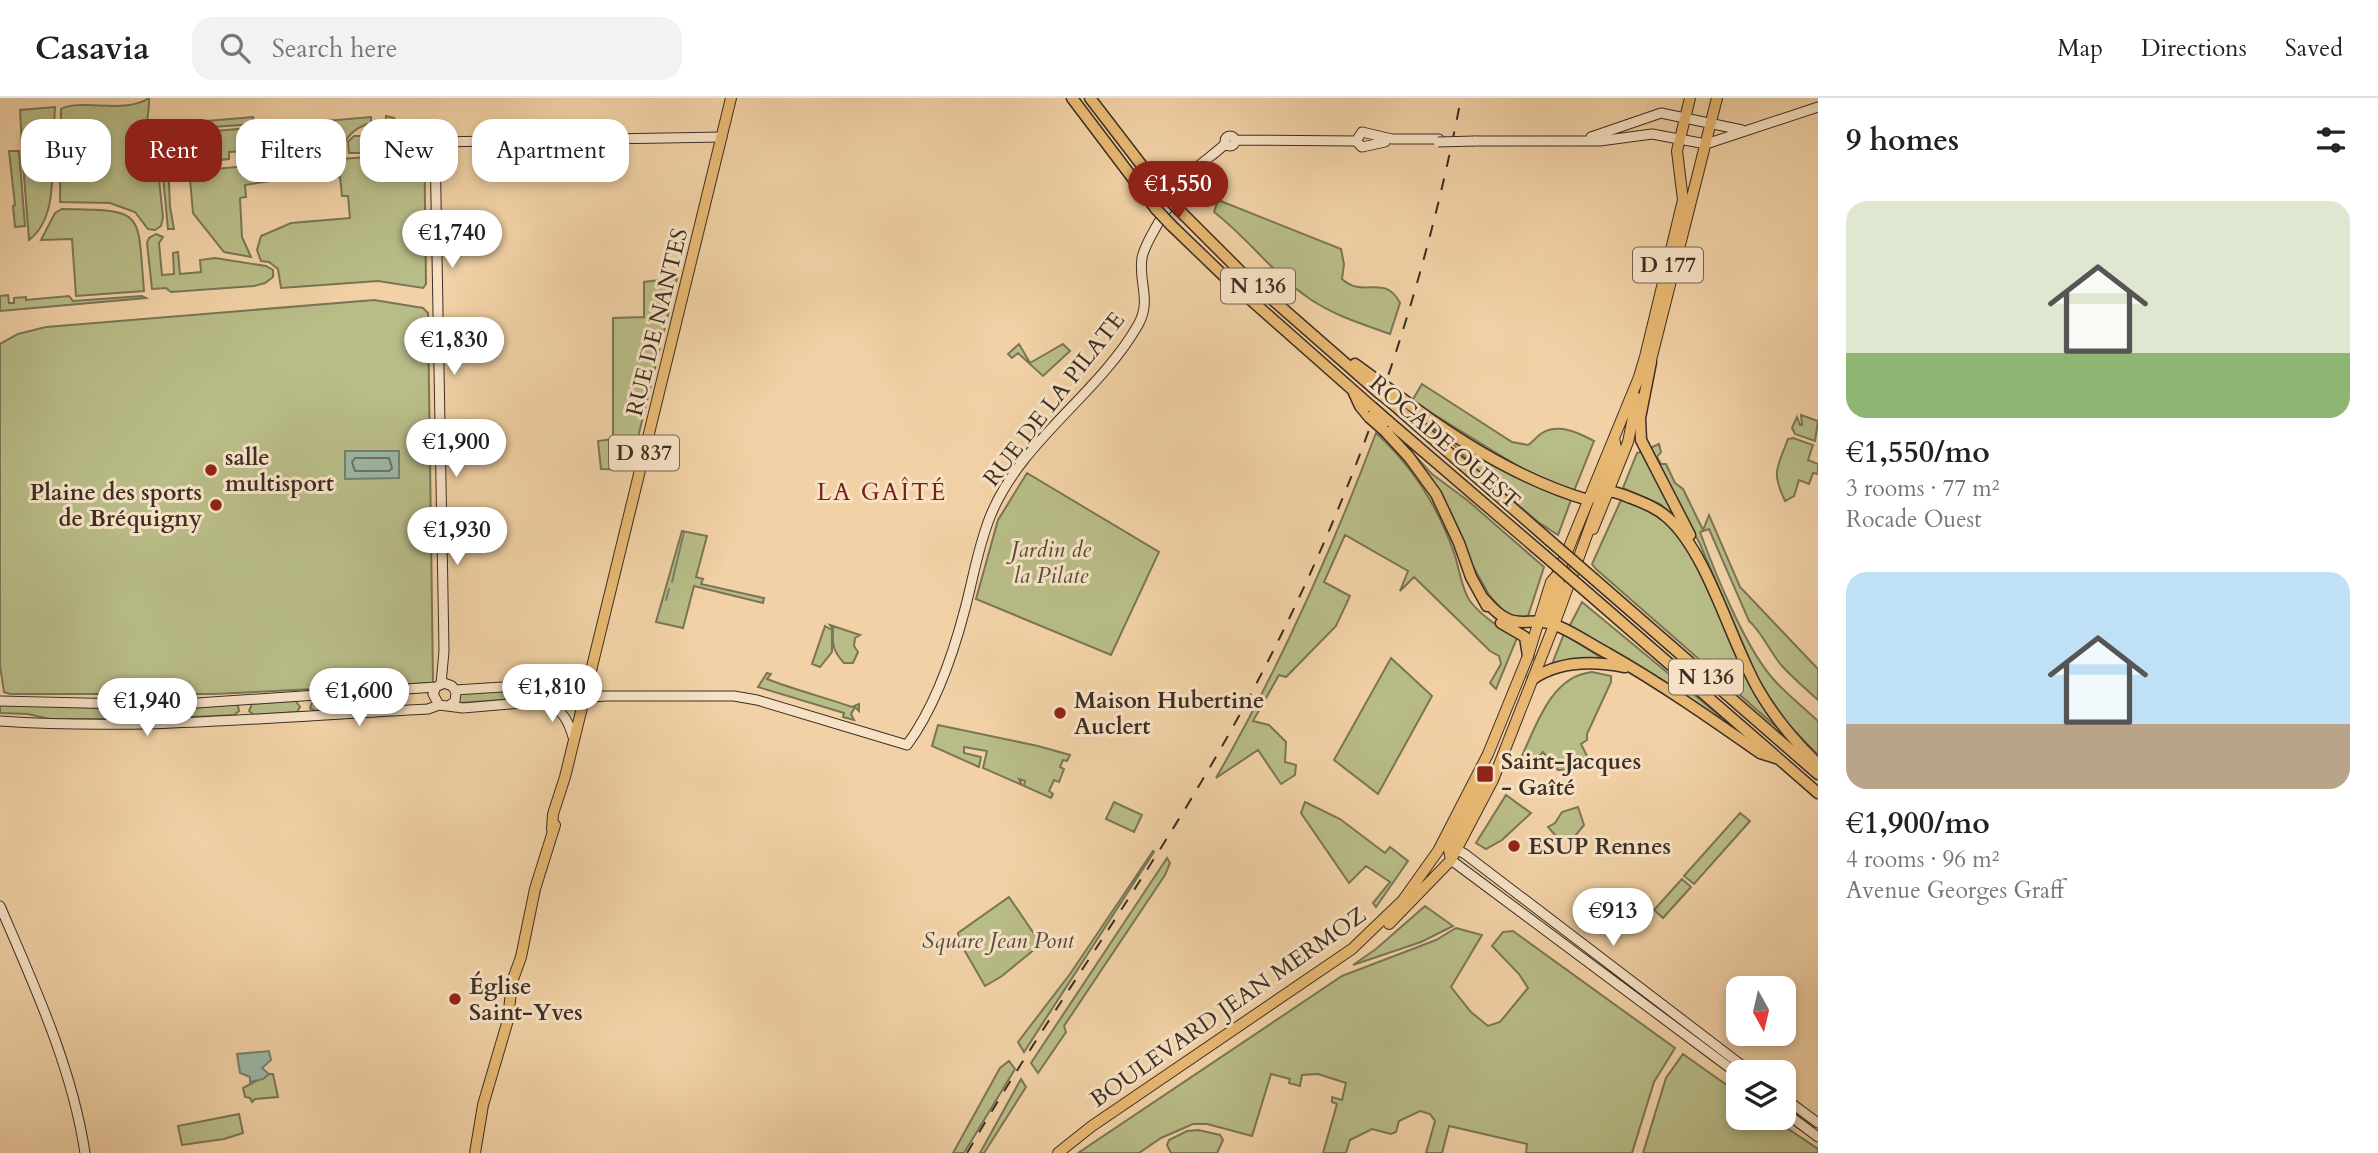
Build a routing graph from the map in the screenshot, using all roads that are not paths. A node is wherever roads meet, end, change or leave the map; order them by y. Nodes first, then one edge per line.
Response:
1 (731, 98) edge
2 (1072, 98) edge
3 (1090, 98) edge
4 (1690, 98) edge
5 (1717, 98) edge
6 (1818, 107) edge
7 (1684, 118) junction
8 (1710, 124) junction
9 (1614, 129) junction
10 (1744, 130) junction
11 (722, 137) junction
12 (1474, 140) junction
13 (1613, 140) junction
14 (1678, 140) junction
15 (1706, 144) junction
16 (1651, 362) junction
17 (1394, 399) junction
18 (1387, 426) junction
19 (1613, 437) junction
20 (1605, 490) junction
21 (1592, 502) junction
22 (1700, 564) junction
23 (1558, 574) junction
24 (1567, 587) junction
25 (1484, 599) junction
26 (1539, 623) junction
27 (1554, 625) junction
28 (1528, 656) junction
29 (1634, 670) junction
30 (1533, 678) junction
31 (445, 686) junction
32 (584, 697) junction
33 (0, 701) edge
34 (537, 702) junction
35 (439, 705) junction
36 (450, 705) junction
37 (0, 721) edge
38 (574, 740) junction
39 (1779, 759) junction
40 (1818, 764) edge
41 (1818, 774) edge
42 (1818, 793) edge
43 (1449, 852) junction
44 (0, 906) edge
45 (1734, 1060) edge
46 (1726, 1065) edge
47 (1796, 1107) edge
48 (1796, 1121) edge
49 (1818, 1123) edge
50 (1818, 1137) edge
51 (85, 1153) edge
52 (475, 1153) edge
53 (1058, 1153) edge
54 (1070, 1153) edge

1 - 11 main road, RUE DE NANTES / D 837
2 - 18 highway, ROCADE OUEST / N 136, bridge
3 - 17 highway, ROCADE OUEST / N 136, bridge
4 - 7 main road, D 177
5 - 8 main road, D 177
6 - 10 street
7 - 8 street
7 - 9 street
7 - 14 main road, D 177
8 - 10 street
8 - 15 main road, D 177
9 - 12 street
9 - 13 street
10 - 15 street
11 - 31 street
11 - 32 main road, RUE DE NANTES / D 837
12 - 13 street
12 - 32 street, RUE DE LA PILATE, bridge
13 - 14 street
14 - 15 street
14 - 19 main road, D 177
15 - 16 main road, D 177
16 - 20 main road, D 177
16 - 22 highway
17 - 21 highway
17 - 41 highway, ROCADE OUEST / N 136, bridge
18 - 25 highway
18 - 39 highway, ROCADE OUEST / N 136, bridge
19 - 20 main road
19 - 21 main road, D 177
20 - 21 highway
20 - 22 highway
20 - 24 main road, D 177
21 - 23 main road, D 177
21 - 24 main road
22 - 40 highway
23 - 26 main road, D 177
23 - 27 highway
24 - 27 main road, D 177
25 - 26 highway
25 - 28 highway
26 - 27 highway
26 - 28 main road, BOULEVARD JEAN MERMOZ / D 177
27 - 29 highway
27 - 30 main road, BOULEVARD JEAN MERMOZ
28 - 43 main road, BOULEVARD JEAN MERMOZ / D 177
29 - 30 highway
29 - 39 highway
30 - 43 main road, BOULEVARD JEAN MERMOZ
31 - 32 street
31 - 33 street
31 - 35 street
31 - 36 street
32 - 34 street
32 - 38 main road, RUE DE NANTES
34 - 36 street
34 - 38 street
35 - 36 street
35 - 37 street
38 - 52 main road, RUE DE NANTES
39 - 42 highway, ROCADE OUEST / N 136
43 - 45 street
43 - 46 street
43 - 53 main road, BOULEVARD JEAN MERMOZ
43 - 54 main road, BOULEVARD JEAN MERMOZ
44 - 51 street
47 - 49 street
48 - 50 street

